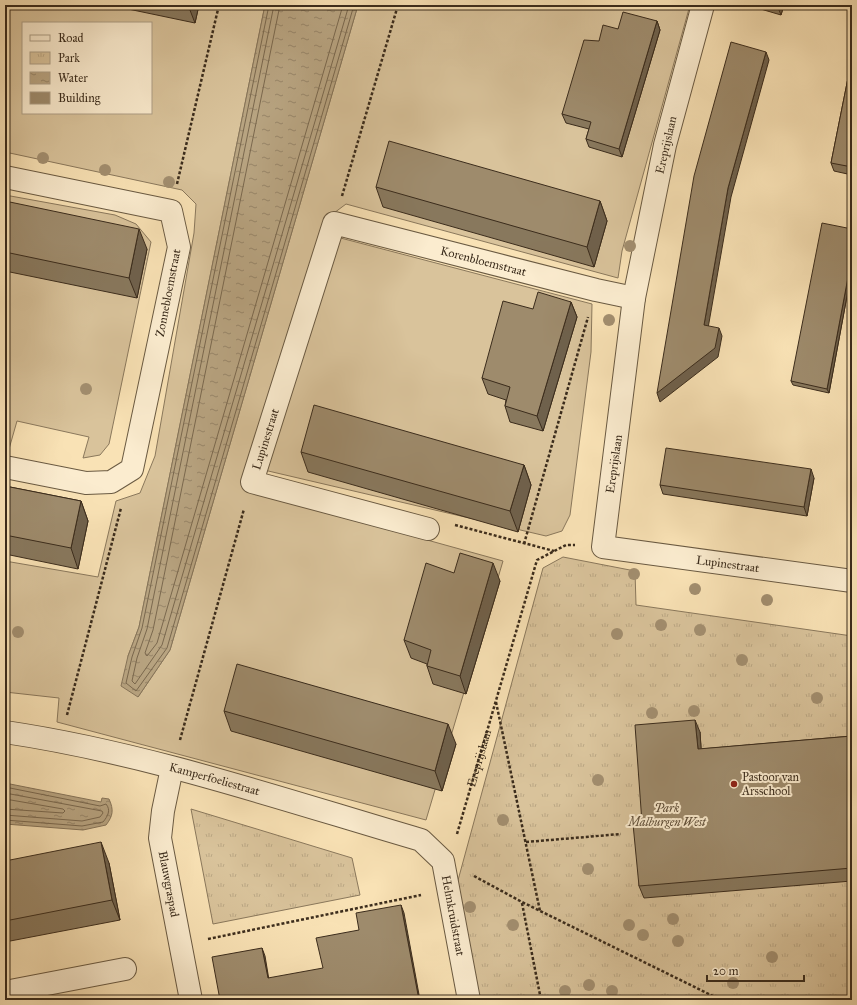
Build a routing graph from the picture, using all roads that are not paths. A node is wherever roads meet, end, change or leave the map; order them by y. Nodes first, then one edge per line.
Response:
1 (703, 5) edge
2 (5, 177) edge
3 (334, 223) joint
4 (634, 298) junction
5 (5, 467) edge
6 (428, 529) road end
7 (603, 547) joint
8 (852, 581) edge
9 (5, 732) edge
10 (172, 768) junction
11 (421, 840) joint
12 (125, 969) dead end
13 (5, 992) edge
14 (191, 1000) edge
15 (469, 1000) edge

1 - 4 street, Ereprijslaan
2 - 5 street, Zonnebloemstraat
3 - 4 street, Korenbloemstraat
3 - 6 street, Lupinestraat
4 - 7 street, Ereprijslaan
7 - 8 street, Lupinestraat
9 - 10 street, Kamperfoeliestraat
10 - 11 street, Kamperfoeliestraat
10 - 14 street, Blauwgraspad
11 - 15 street, Helmkruidstraat
12 - 13 street

